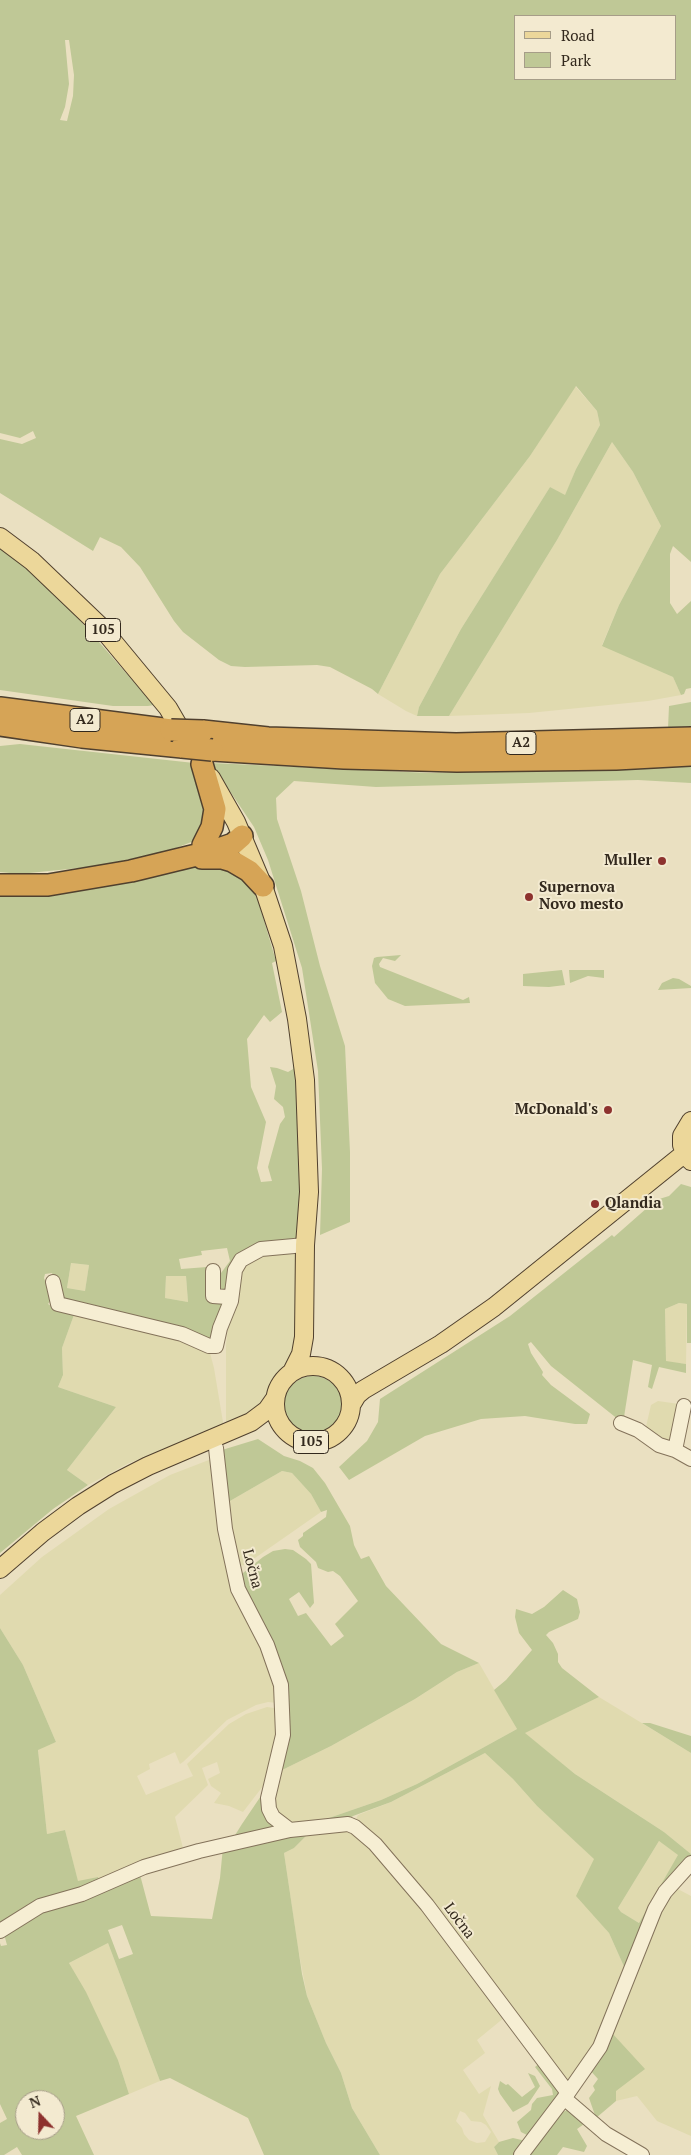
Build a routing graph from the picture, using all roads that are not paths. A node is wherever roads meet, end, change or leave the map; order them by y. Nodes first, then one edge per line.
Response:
1 (0, 536) edge
2 (0, 708) edge
3 (0, 725) edge
4 (82, 737) junction
5 (176, 738) junction
6 (691, 738) edge
7 (0, 741) edge
8 (691, 755) edge
9 (207, 757) junction
10 (242, 836) junction
11 (190, 854) junction
12 (0, 885) edge
13 (263, 886) junction
14 (691, 1121) edge
15 (688, 1157) edge
16 (305, 1245) junction
17 (213, 1271) dead end
18 (54, 1282) dead end
19 (231, 1300) junction
20 (304, 1337) junction
21 (407, 1364) junction
22 (331, 1370) junction
23 (292, 1372) junction
24 (274, 1400) junction
25 (351, 1405) junction
26 (684, 1406) dead end
27 (621, 1423) dead end
28 (288, 1433) junction
29 (216, 1443) junction
30 (675, 1450) junction
31 (691, 1459) edge
32 (0, 1569) edge
33 (290, 1830) junction
34 (691, 1863) edge
35 (0, 1931) edge
36 (566, 2096) junction
37 (521, 2155) edge
38 (642, 2155) edge

1 - 9 main road, 105
2 - 5 highway, A2
3 - 4 highway, A2
4 - 5 highway, A2
4 - 7 highway
5 - 6 highway, A2, bridge
5 - 9 highway, A2, bridge
8 - 9 highway, A2
9 - 10 main road, 105
9 - 11 highway
10 - 11 highway
10 - 13 main road, 105
11 - 12 highway
11 - 13 highway
13 - 16 main road, 105
14 - 15 main road
15 - 21 main road
16 - 19 street
16 - 20 main road, 105
17 - 19 street
18 - 19 street
20 - 22 main road
20 - 23 main road, 105
21 - 22 main road
21 - 25 main road
22 - 23 main road
22 - 25 main road
23 - 24 main road, 105
24 - 28 main road, 105
24 - 29 main road, 105
25 - 28 main road, 105
26 - 30 street
27 - 30 street
28 - 29 main road, 105
29 - 32 main road, 105
29 - 33 street, Ločna
30 - 31 street
33 - 35 street, Ločna
33 - 36 street, Ločna
34 - 36 street
36 - 37 street
36 - 38 street, Ločna

